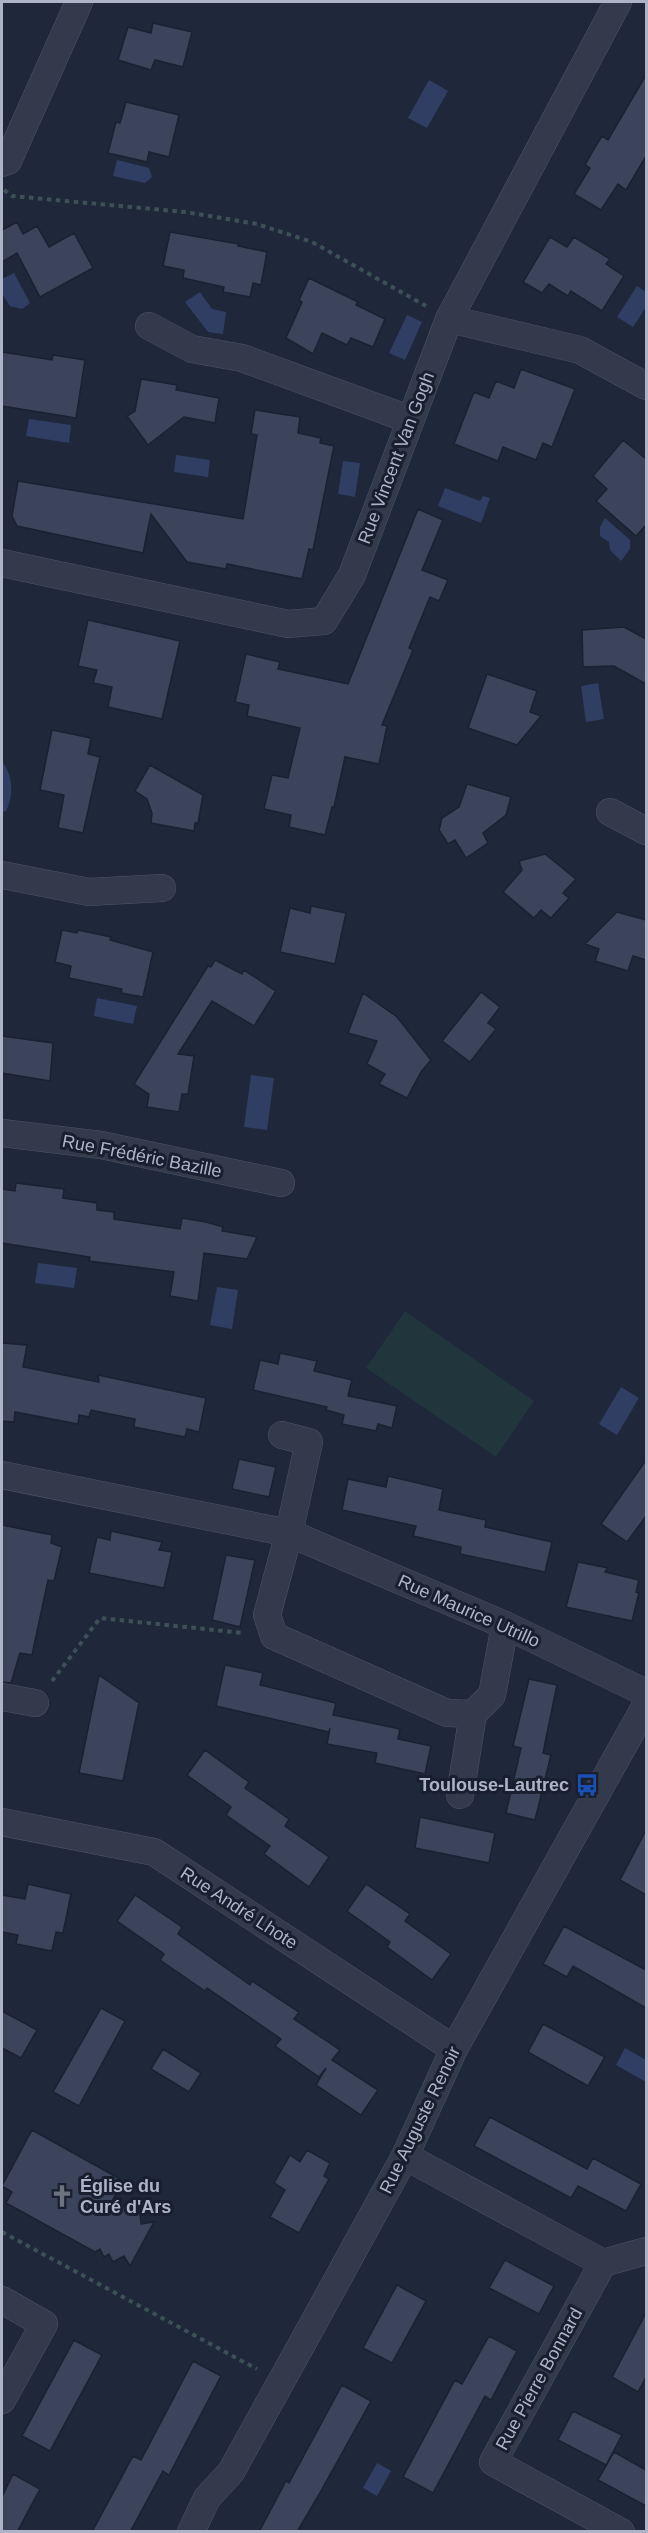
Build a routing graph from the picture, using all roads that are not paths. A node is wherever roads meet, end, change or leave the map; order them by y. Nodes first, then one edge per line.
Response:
1 (79, 2) edge
2 (618, 2) edge
3 (2, 164) edge
4 (449, 319) junction
5 (149, 326) dead end
6 (646, 386) edge
7 (411, 420) junction
8 (2, 563) edge
9 (610, 812) dead end
10 (646, 831) edge
11 (2, 875) edge
12 (162, 888) dead end
13 (2, 1133) edge
14 (281, 1183) dead end
15 (282, 1435) dead end
16 (2, 1475) edge
17 (289, 1533) junction
18 (505, 1625) junction
19 (646, 1692) edge
20 (2, 1697) edge
21 (35, 1703) road end
22 (646, 1705) edge
23 (473, 1714) junction
24 (460, 1795) dead end
25 (2, 1822) edge
26 (454, 2049) junction
27 (405, 2156) junction
28 (646, 2251) edge
29 (603, 2263) junction
30 (2, 2300) edge
31 (2, 2400) edge
32 (191, 2532) edge
33 (621, 2532) edge

1 - 3 street
2 - 4 street, Rue Vincent Van Gogh
4 - 6 street
4 - 7 street, Rue Vincent Van Gogh
5 - 7 street
7 - 8 street, Rue Vincent Van Gogh
9 - 10 street
11 - 12 street
13 - 14 street, Rue Frédéric Bazille
15 - 17 street
16 - 17 street, Rue Maurice Utrillo
17 - 18 street, Rue Maurice Utrillo
17 - 23 street
18 - 19 street, Rue Maurice Utrillo
18 - 23 street
20 - 21 street
22 - 26 street, Rue Auguste Renoir
23 - 24 street
25 - 26 street, Rue André Lhote
26 - 27 street, Rue Auguste Renoir
27 - 29 street
27 - 32 street, Rue Auguste Renoir
28 - 29 street
29 - 33 street, Rue Pierre Bonnard
30 - 31 street

